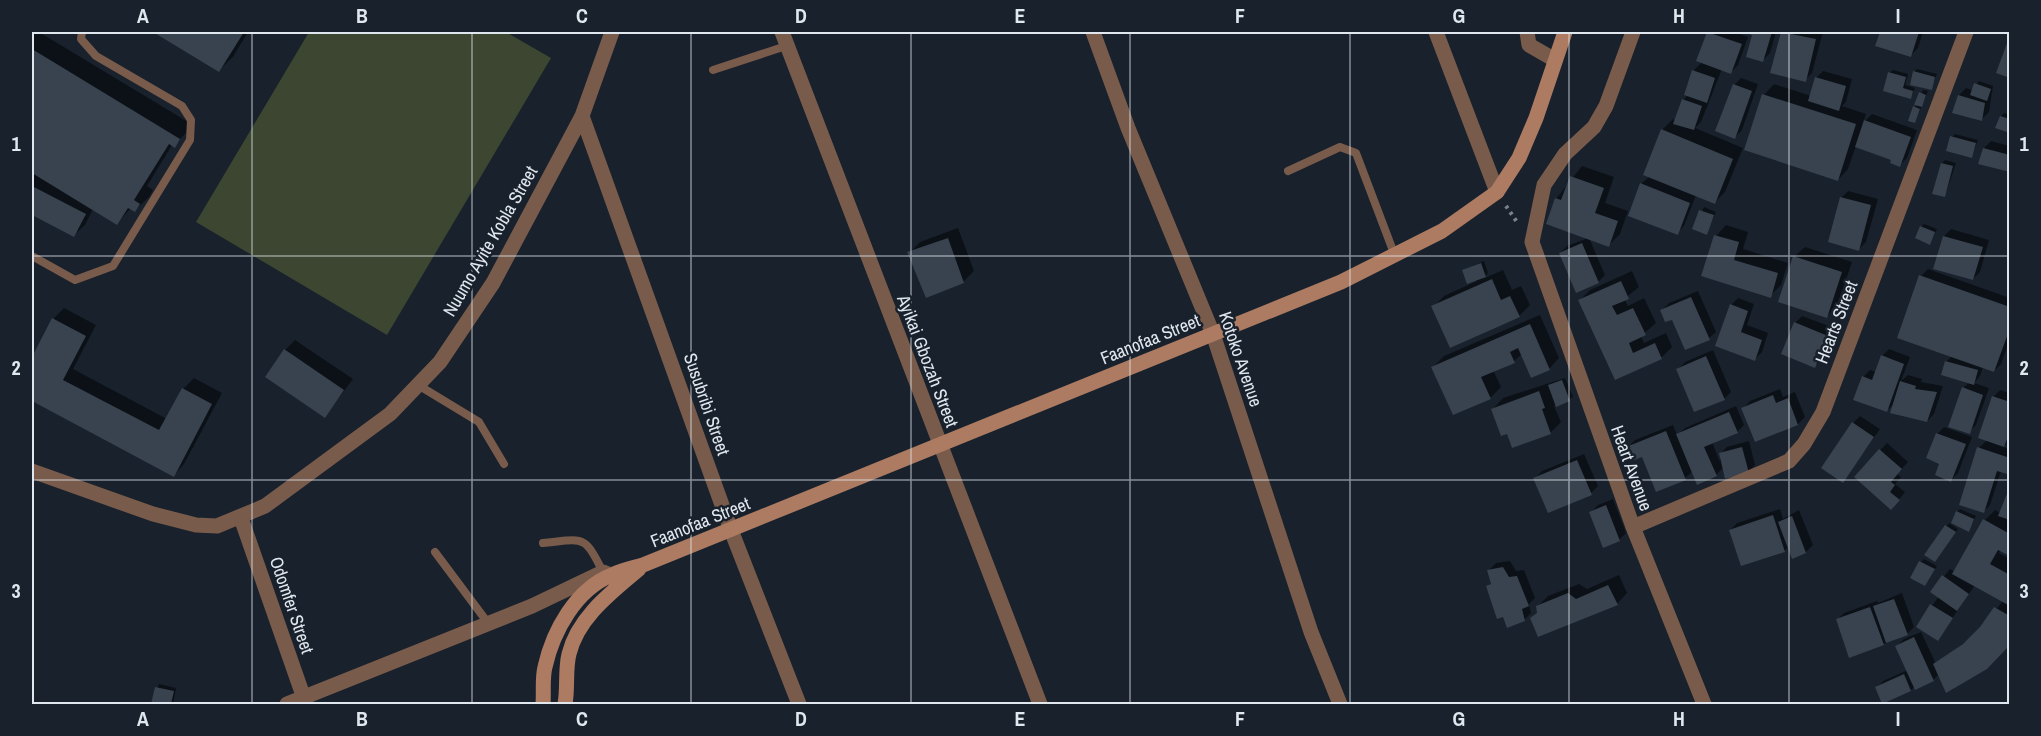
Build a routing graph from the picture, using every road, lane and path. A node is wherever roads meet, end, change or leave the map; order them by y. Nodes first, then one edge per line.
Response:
1 (82, 32) edge
2 (612, 32) edge
3 (1093, 32) edge
4 (1436, 32) edge
5 (1527, 32) edge
6 (1565, 32) edge
7 (1633, 32) edge
8 (1966, 32) edge
9 (784, 39) edge
10 (1555, 60) junction
11 (713, 70) dead end
12 (582, 116) junction
13 (1288, 171) dead end
14 (1497, 192) junction
15 (1532, 242) junction
16 (32, 256) edge
17 (1395, 256) junction
18 (1213, 334) junction
19 (418, 385) junction
20 (939, 446) junction
21 (504, 464) dead end
22 (32, 471) edge
23 (241, 518) junction
24 (1633, 527) junction
25 (731, 530) junction
26 (543, 543) dead end
27 (435, 552) dead end
28 (644, 566) junction
29 (607, 574) junction
30 (488, 623) junction
31 (305, 701) edge
32 (286, 705) edge
33 (543, 705) edge
34 (565, 705) edge
35 (799, 705) edge
36 (1040, 705) edge
37 (1340, 705) edge
38 (1704, 705) edge

1 - 16 lane
2 - 12 street, Nuumo Ayite Kobla Street
3 - 18 street, Kotoko Avenue
4 - 14 street
5 - 10 street
6 - 10 main road, Faanofaa Street
7 - 15 street
8 - 24 street, Hearts Street
9 - 11 lane
9 - 20 street, Ayikai Gbozah Street
10 - 14 main road, Faanofaa Street
12 - 19 street, Nuumo Ayite Kobla Street
12 - 25 street, Susubribi Street
13 - 17 lane
14 - 15 path
14 - 17 main road, Faanofaa Street
15 - 24 street, Heart Avenue
17 - 18 main road, Faanofaa Street
18 - 20 main road, Faanofaa Street
18 - 37 street, Kotoko Avenue
19 - 21 lane
19 - 23 street, Nuumo Ayite Kobla Street
20 - 25 main road, Faanofaa Street
20 - 36 street, Ayikai Gbozah Street
22 - 23 street, Nuumo Ayite Kobla Street
23 - 31 street, Odomfer Street
24 - 38 street, Heart Avenue
25 - 28 main road, Faanofaa Street
25 - 35 street, Susubribi Street
26 - 29 lane
27 - 30 lane
28 - 29 main road
28 - 34 main road
29 - 30 street
29 - 33 main road
30 - 31 street
31 - 32 street

